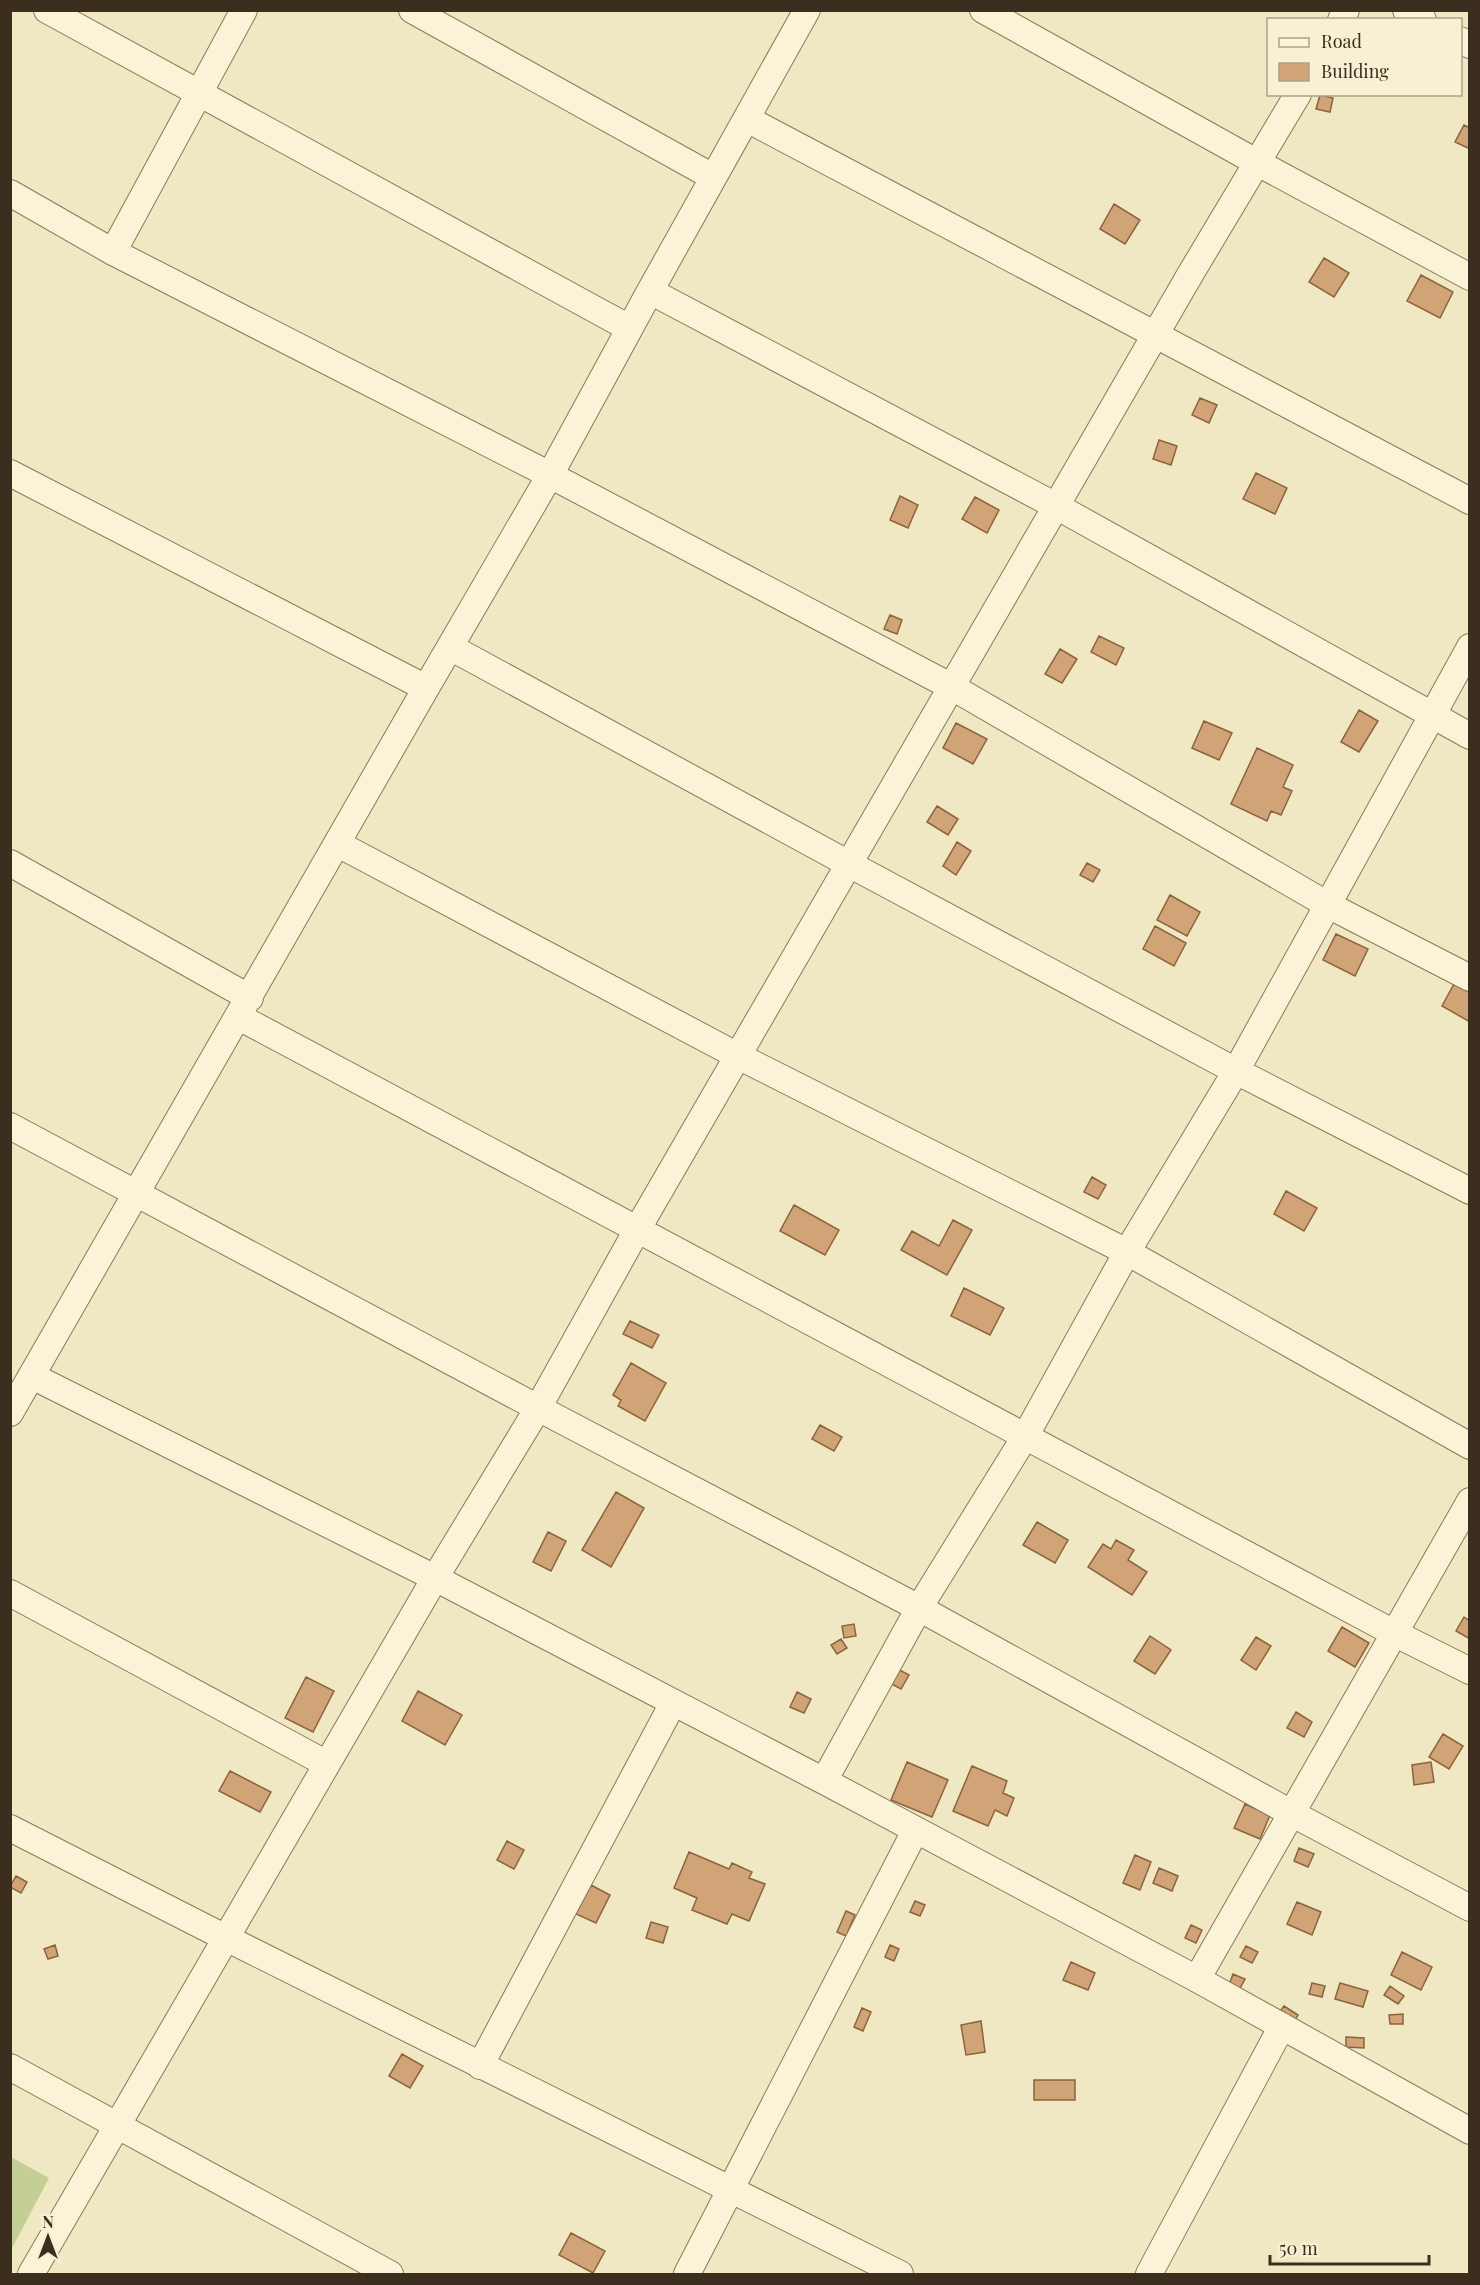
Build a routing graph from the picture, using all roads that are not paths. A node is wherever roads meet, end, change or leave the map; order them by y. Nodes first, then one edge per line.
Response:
1 (47, 10) edge
2 (244, 10) edge
3 (412, 10) edge
4 (983, 10) edge
5 (1406, 10) edge
6 (797, 14) edge
7 (1420, 18) edge
8 (201, 93) junction
9 (1297, 96) edge
10 (747, 119) junction
11 (1258, 164) junction
12 (713, 177) junction
13 (10, 193) edge
14 (113, 252) junction
15 (1470, 277) edge
16 (650, 291) junction
17 (629, 328) junction
18 (1155, 335) junction
19 (10, 472) edge
20 (550, 476) junction
21 (1470, 501) edge
22 (1056, 506) junction
23 (450, 647) junction
24 (1470, 647) edge
25 (952, 687) junction
26 (426, 688) junction
27 (1431, 715) junction
28 (1470, 736) edge
29 (339, 843) junction
30 (10, 863) edge
31 (849, 864) junction
32 (1328, 905) junction
33 (1470, 978) edge
34 (244, 1007) junction
35 (738, 1056) junction
36 (1236, 1071) junction
37 (10, 1126) edge
38 (1470, 1191) edge
39 (138, 1193) junction
40 (637, 1230) junction
41 (1127, 1252) junction
42 (32, 1376) junction
43 (13, 1403) edge
44 (538, 1408) junction
45 (1026, 1435) junction
46 (1470, 1446) edge
47 (1470, 1502) edge
48 (435, 1578) junction
49 (10, 1593) edge
50 (919, 1608) junction
51 (1394, 1634) junction
52 (1470, 1671) edge
53 (673, 1703) junction
54 (327, 1764) junction
55 (824, 1780) junction
56 (1291, 1813) junction
57 (10, 1828) edge
58 (915, 1831) junction
59 (1470, 1908) edge
60 (226, 1938) junction
61 (1197, 1979) junction
62 (1282, 2026) junction
63 (480, 2066) junction
64 (10, 2067) edge
65 (118, 2124) junction
66 (1470, 2131) edge
67 (730, 2188) junction
68 (31, 2274) edge
69 (390, 2274) edge
70 (687, 2274) edge
71 (900, 2274) edge
72 (1149, 2274) edge

1 - 8 street
2 - 8 street
3 - 12 street
4 - 11 street
5 - 7 street
6 - 10 street
8 - 14 street
8 - 17 street
9 - 11 street
10 - 12 street
10 - 18 street
11 - 15 street
11 - 18 street
12 - 16 street
13 - 14 street
14 - 20 street
16 - 17 street
16 - 22 street
17 - 20 street
18 - 21 street
18 - 22 street
19 - 26 street
20 - 23 street
20 - 25 street
22 - 25 street
22 - 27 street
23 - 26 street
23 - 31 street
24 - 27 street
25 - 31 street
25 - 32 street
26 - 29 street
27 - 28 street
27 - 32 street
29 - 34 street
29 - 35 street
30 - 34 street
31 - 35 street
31 - 36 street
32 - 33 street
32 - 36 street
34 - 39 street
34 - 40 street
35 - 40 street
35 - 41 street
36 - 38 street
36 - 41 street
37 - 39 street
39 - 42 street
39 - 44 street
40 - 44 street
40 - 45 street
41 - 45 street
41 - 46 street
42 - 43 street
42 - 48 street
44 - 48 street
44 - 50 street
45 - 50 street
45 - 51 street
47 - 51 street
48 - 53 street
48 - 54 street
49 - 54 street
50 - 55 street
50 - 56 street
51 - 52 street
51 - 56 street
53 - 55 street
53 - 63 street
54 - 60 street
55 - 58 street
56 - 59 street
56 - 61 street
57 - 60 street
58 - 61 street
58 - 67 street
60 - 63 street
60 - 65 street
61 - 62 street
62 - 66 street
62 - 72 street
63 - 67 street
64 - 65 street
65 - 68 street
65 - 69 street
67 - 70 street
67 - 71 street

